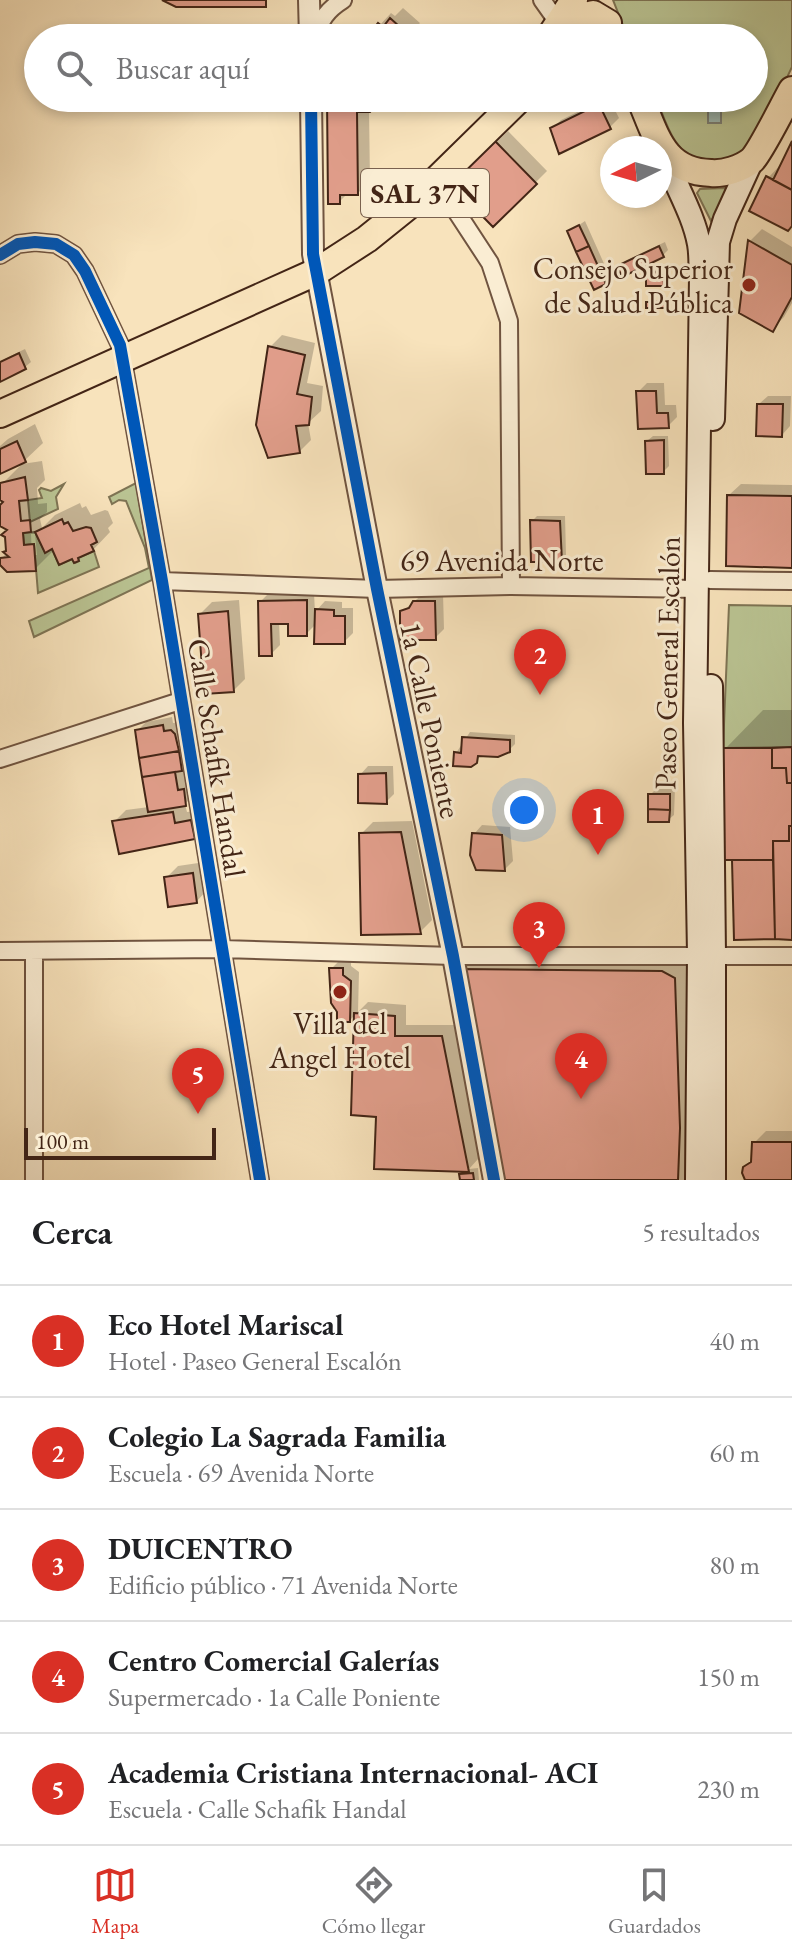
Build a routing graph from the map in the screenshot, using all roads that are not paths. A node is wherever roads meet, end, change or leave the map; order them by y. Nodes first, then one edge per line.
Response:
1 (309, 0) edge
2 (343, 0) edge
3 (542, 0) edge
4 (574, 0) edge
5 (607, 20) edge
6 (311, 24) edge
7 (319, 24) edge
8 (554, 24) edge
9 (563, 24) edge
10 (573, 24) edge
11 (792, 90) edge
12 (311, 112) edge
13 (488, 112) edge
14 (506, 112) edge
15 (646, 112) edge
16 (657, 136) edge
17 (672, 160) edge
18 (752, 160) junction
19 (672, 180) edge
20 (437, 182) junction
21 (0, 255) edge
22 (315, 263) junction
23 (121, 352) junction
24 (0, 400) edge
25 (0, 414) edge
26 (162, 581) junction
27 (792, 581) edge
28 (704, 585) junction
29 (511, 586) junction
30 (377, 589) junction
31 (180, 701) junction
32 (0, 759) edge
33 (222, 949) junction
34 (0, 951) edge
35 (34, 951) junction
36 (706, 954) junction
37 (453, 956) junction
38 (792, 956) edge
39 (34, 1180) edge
40 (260, 1180) edge
41 (494, 1180) edge
42 (697, 1180) edge
43 (714, 1180) edge

1 - 6 street
2 - 7 street
3 - 8 street
4 - 9 highway
5 - 10 highway
11 - 18 highway
12 - 22 street, 1a Calle Poniente
13 - 22 highway, SAL 37N
14 - 20 highway, SAL 37N
15 - 16 highway
17 - 18 highway
18 - 28 main road, Paseo General Escalón
19 - 28 main road, Paseo General Escalón
20 - 22 highway, SAL 37N
20 - 29 street
21 - 23 street, Calle Schafik Handal
22 - 23 highway, SAL 37N
22 - 30 street, 1a Calle Poniente
23 - 24 highway, SAL 37N
23 - 25 highway, SAL 37N
23 - 26 street, Calle Schafik Handal
26 - 30 street, 69 Avenida Norte
26 - 31 street, Calle Schafik Handal
27 - 28 street, 69 Avenida Norte
28 - 29 street, 69 Avenida Norte
28 - 36 main road, Paseo General Escalón
29 - 30 street, 69 Avenida Norte
30 - 37 street, 1a Calle Poniente
31 - 32 street
31 - 33 street, Calle Schafik Handal
33 - 35 street
33 - 37 street
33 - 40 street, Calle Schafik Handal
34 - 35 street
35 - 39 street
36 - 37 street
36 - 38 street
36 - 42 main road, Paseo General Escalón
36 - 43 main road, Paseo General Escalón
37 - 41 street, 1a Calle Poniente

